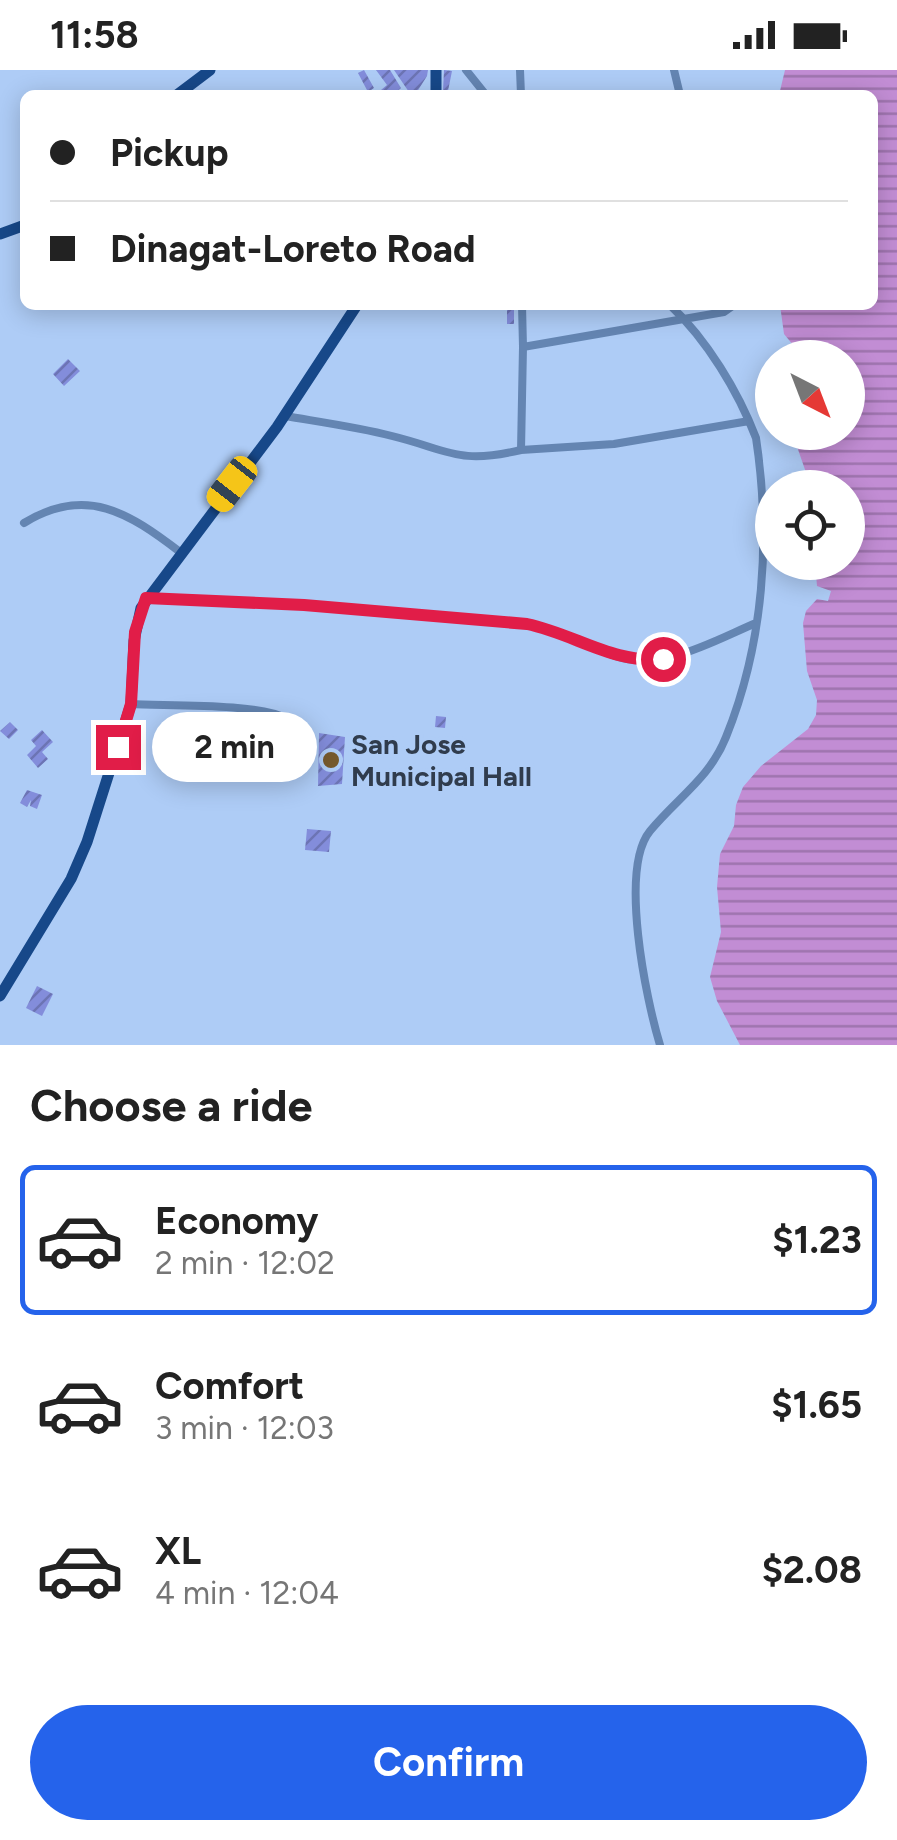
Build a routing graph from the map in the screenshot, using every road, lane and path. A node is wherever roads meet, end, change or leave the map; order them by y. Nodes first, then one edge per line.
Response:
1 (210, 70) edge
2 (466, 70) edge
3 (184, 90) edge
4 (482, 90) edge
5 (354, 310) edge
6 (522, 310) edge
7 (675, 310) edge
8 (727, 310) edge
9 (685, 319) junction
10 (523, 347) junction
11 (285, 416) junction
12 (749, 421) junction
13 (521, 450) junction
14 (24, 523) dead end
15 (180, 552) junction
16 (146, 598) junction
17 (756, 623) junction
18 (131, 704) junction
19 (300, 736) dead end
20 (0, 996) edge
21 (660, 1045) edge

1 - 3 main road
2 - 4 street
5 - 11 main road
6 - 10 street
7 - 9 street
8 - 9 street
9 - 10 street
9 - 12 street
10 - 13 street
11 - 13 street
11 - 15 main road
12 - 13 street
12 - 17 street
14 - 15 street
15 - 16 main road
16 - 17 street
16 - 18 main road
17 - 21 street
18 - 19 street
18 - 20 main road

